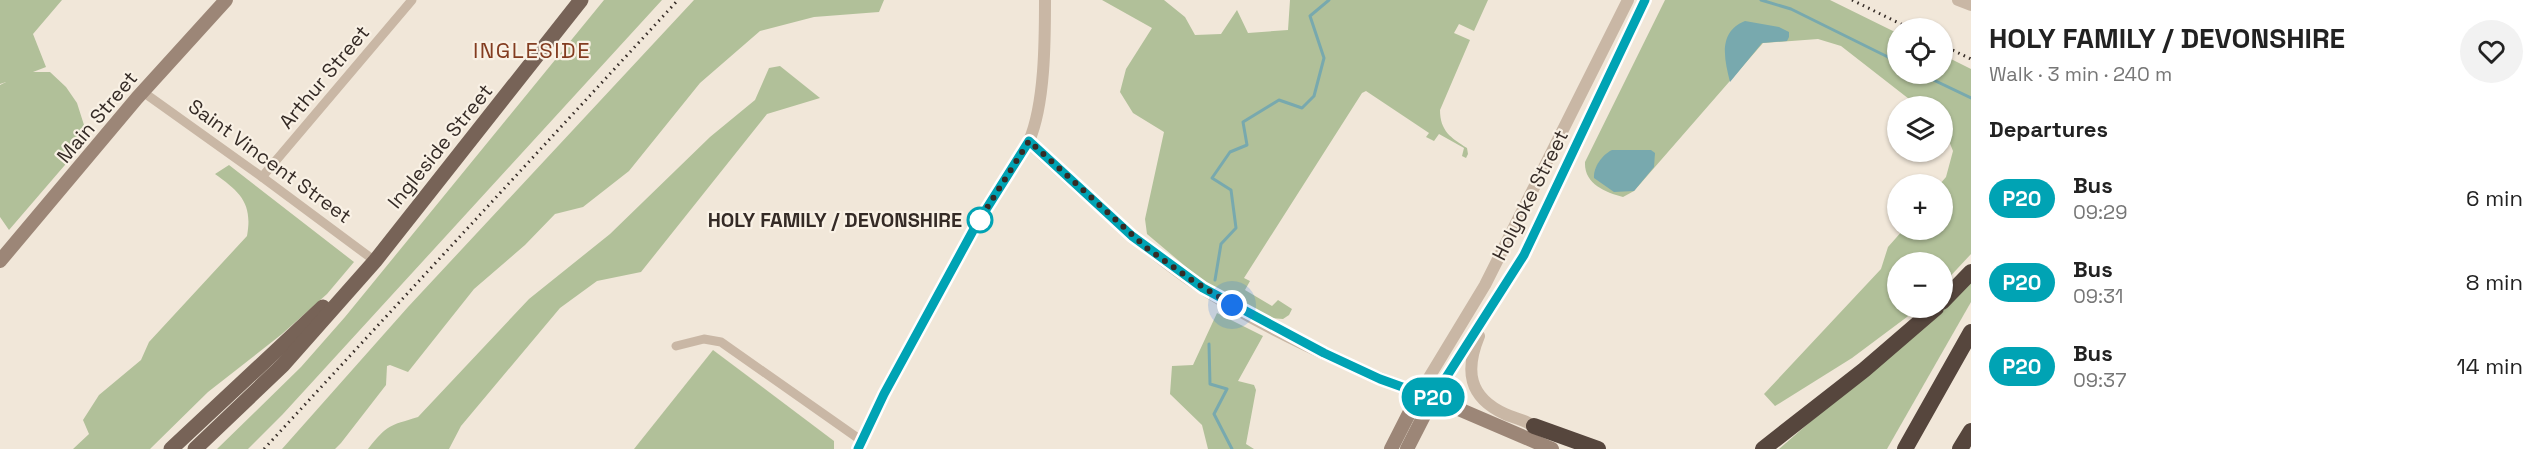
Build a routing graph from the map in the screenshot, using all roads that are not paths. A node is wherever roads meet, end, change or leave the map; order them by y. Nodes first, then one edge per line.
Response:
1 (226, 0) edge
2 (412, 0) edge
3 (581, 0) edge
4 (1045, 0) edge
5 (1628, 0) edge
6 (1646, 0) edge
7 (1958, 0) edge
8 (1971, 5) edge
9 (143, 92) junction
10 (1029, 141) junction
11 (262, 177) junction
12 (0, 261) edge
13 (375, 261) junction
14 (1971, 272) edge
15 (1953, 291) edge
16 (1489, 313) junction
17 (1924, 318) edge
18 (1971, 332) edge
19 (676, 346) dead end
20 (1419, 394) junction
21 (1433, 398) junction
22 (1534, 426) junction
23 (1971, 431) edge
24 (860, 445) edge
25 (1761, 447) edge
26 (171, 449) edge
27 (195, 449) edge
28 (1391, 449) edge
29 (1407, 449) edge
30 (1552, 449) edge
31 (1558, 449) edge
32 (1598, 449) edge
33 (1905, 449) edge
34 (1960, 449) edge

1 - 9 main road, Main Street
2 - 11 street, Arthur Street
3 - 13 main road, Ingleside Street
4 - 10 street
5 - 20 street, Holyoke Street
6 - 16 street, Holyoke Street
7 - 8 street
9 - 11 street, Saint Vincent Street
9 - 12 main road, Main Street
10 - 20 street
10 - 24 street
11 - 13 street, Saint Vincent Street
13 - 26 main road, Ingleside Street
13 - 27 main road, Ingleside Street
14 - 15 highway
16 - 21 street, Holyoke Street
16 - 22 street
17 - 25 highway
18 - 33 highway
19 - 24 street
20 - 21 main road
20 - 28 main road
21 - 29 main road
21 - 30 main road
22 - 31 street
22 - 32 highway
23 - 34 highway

